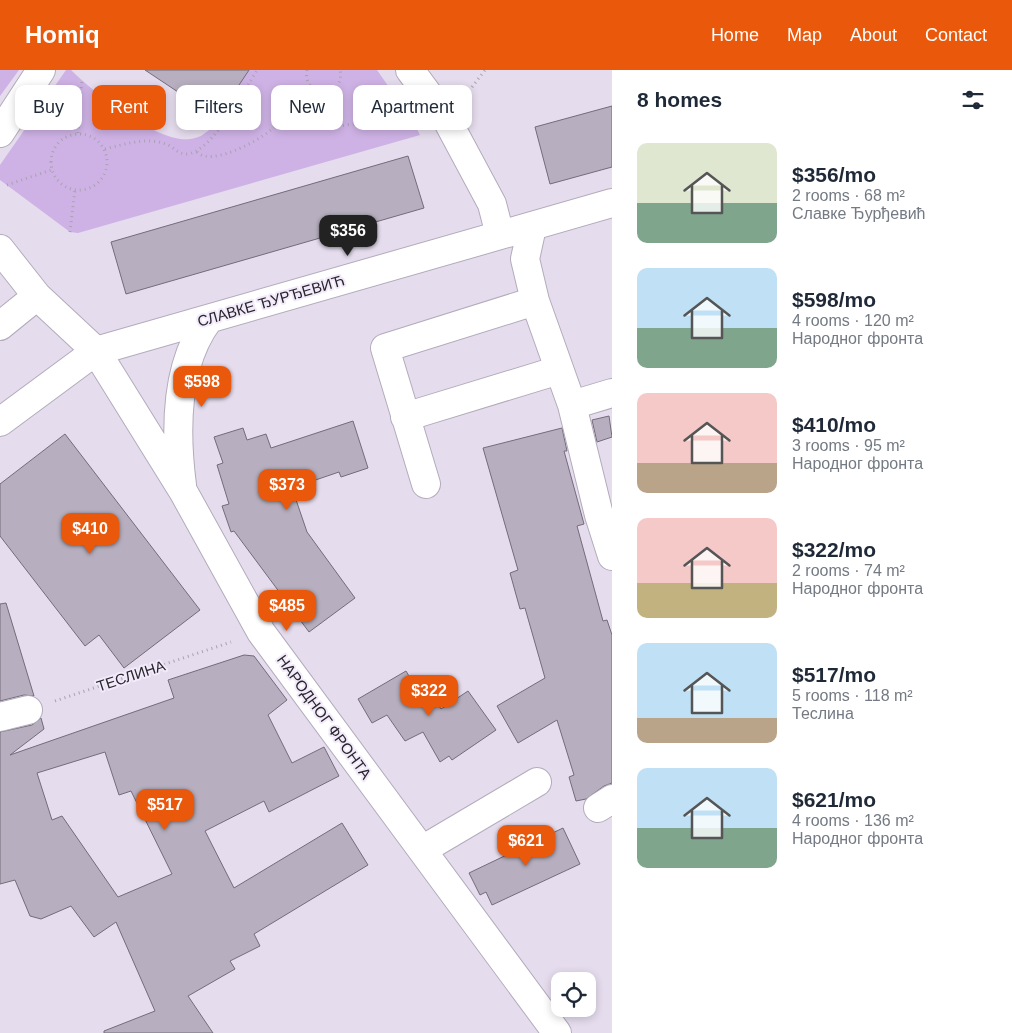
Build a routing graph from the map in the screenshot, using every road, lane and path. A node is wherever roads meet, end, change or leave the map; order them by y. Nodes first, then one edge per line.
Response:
1 (41, 70) edge
2 (257, 70) edge
3 (307, 70) edge
4 (340, 70) edge
5 (410, 70) edge
6 (82, 80) dead end
7 (310, 85) edge
8 (338, 85) edge
9 (271, 130) edge
10 (0, 133) edge
11 (78, 133) junction
12 (105, 149) junction
13 (197, 152) junction
14 (52, 170) junction
15 (7, 185) dead end
16 (75, 190) junction
17 (612, 203) edge
18 (532, 226) junction
19 (70, 232) dead end
20 (500, 235) junction
21 (0, 249) edge
22 (37, 296) junction
23 (535, 301) junction
24 (209, 319) junction
25 (0, 326) edge
26 (96, 351) junction
27 (559, 370) junction
28 (612, 393) edge
29 (572, 405) junction
30 (405, 416) junction
31 (0, 422) edge
32 (426, 484) dead end
33 (183, 491) junction
34 (612, 556) edge
35 (261, 632) junction
36 (28, 710) joint
37 (0, 717) edge
38 (537, 782) dead end
39 (422, 850) junction
40 (557, 1033) edge

1 - 10 street
2 - 13 path
3 - 7 path
4 - 8 path
5 - 20 street
6 - 11 path
9 - 13 path
11 - 12 path
11 - 14 path
12 - 13 path
12 - 16 path
14 - 15 path
14 - 16 path
16 - 19 path
17 - 18 street, СЛАВКЕ ЂУРЂЕВИЋ
18 - 20 street, СЛАВКЕ ЂУРЂЕВИЋ
18 - 23 street
20 - 24 street, СЛАВКЕ ЂУРЂЕВИЋ
21 - 22 street, НАРОДНОГ ФРОНТА
22 - 25 street
22 - 26 street, НАРОДНОГ ФРОНТА
23 - 27 street
23 - 30 street
24 - 26 street, СЛАВКЕ ЂУРЂЕВИЋ
24 - 33 street
26 - 31 street
26 - 33 street, НАРОДНОГ ФРОНТА
27 - 29 street
27 - 30 street
28 - 29 street
29 - 34 street
30 - 32 street
33 - 35 street, НАРОДНОГ ФРОНТА
35 - 36 path, ТЕСЛИНА
35 - 39 street, НАРОДНОГ ФРОНТА
36 - 37 street
38 - 39 street
39 - 40 street, НАРОДНОГ ФРОНТА

